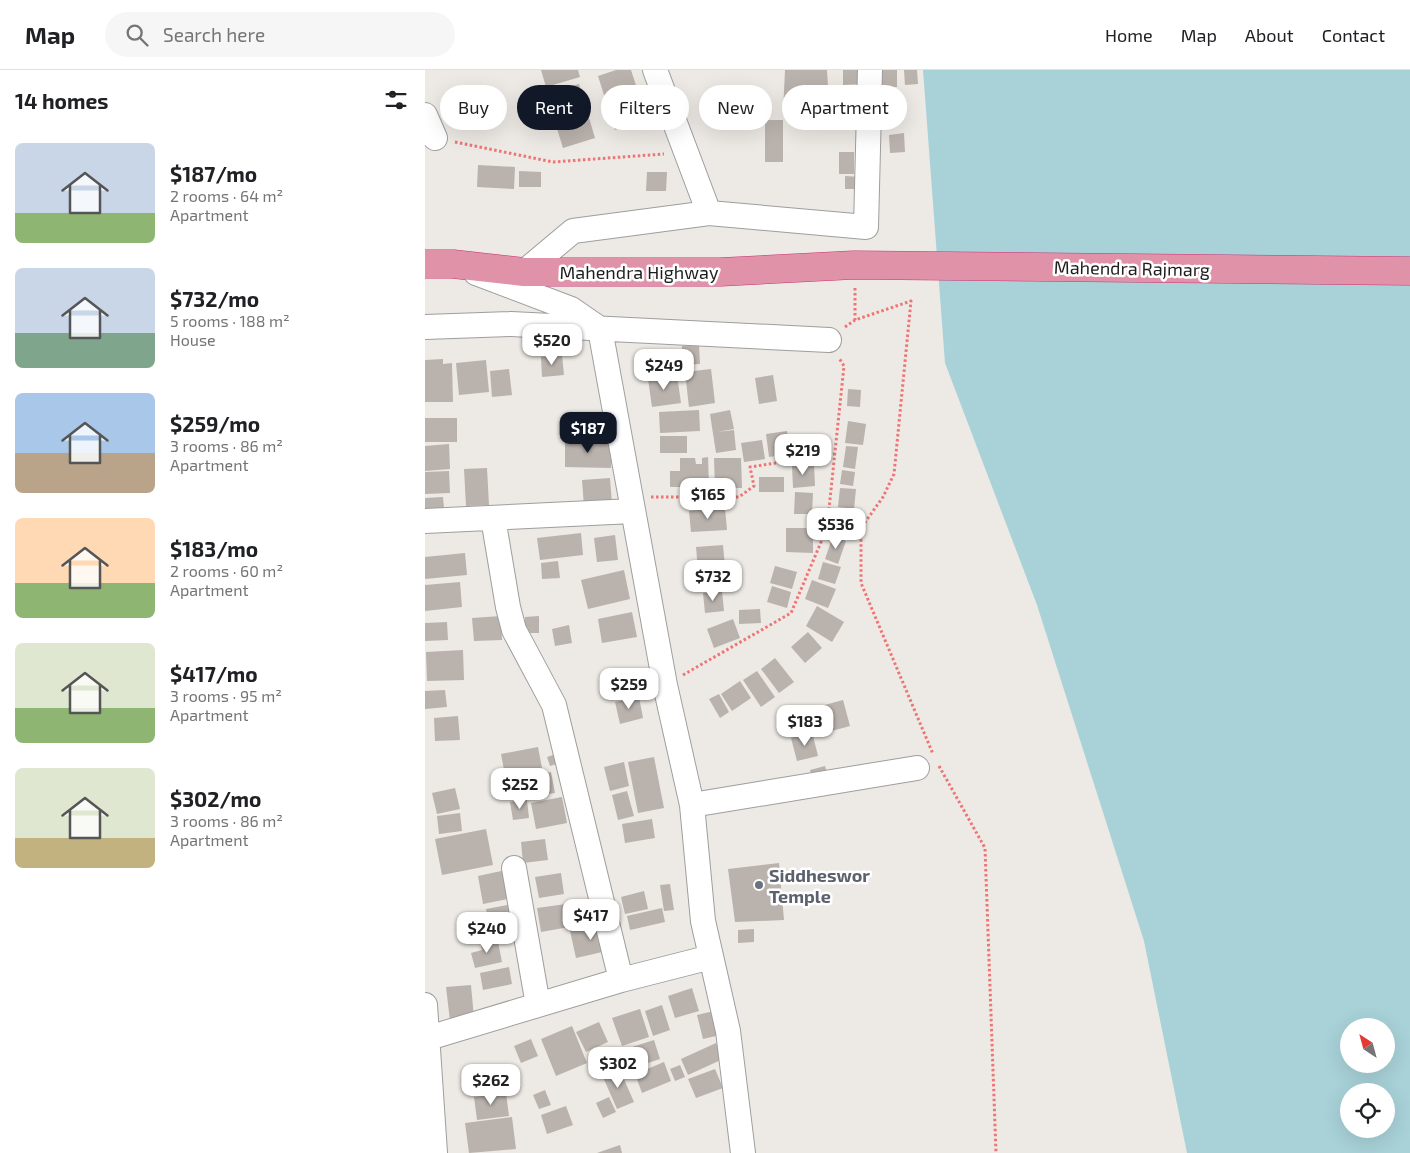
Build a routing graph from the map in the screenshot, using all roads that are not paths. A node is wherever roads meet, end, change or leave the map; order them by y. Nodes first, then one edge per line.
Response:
1 (655, 70) edge
2 (869, 70) edge
3 (425, 115) edge
4 (435, 138) road end
5 (709, 213) junction
6 (425, 264) edge
7 (453, 264) junction
8 (854, 265) joint
9 (1410, 271) edge
10 (524, 272) junction
11 (425, 327) edge
12 (600, 329) junction
13 (829, 340) road end
14 (632, 504) junction
15 (493, 518) junction
16 (425, 521) edge
17 (927, 764) road end
18 (692, 805) junction
19 (514, 868) dead end
20 (711, 957) junction
21 (621, 980) junction
22 (425, 1005) edge
23 (538, 1005) junction
24 (427, 1039) edge
25 (435, 1153) edge
26 (743, 1153) edge

1 - 5 street
2 - 5 street
3 - 4 street
5 - 10 street
6 - 7 highway, Mahendra Highway
7 - 10 highway, Mahendra Highway
7 - 12 street
8 - 9 highway, Mahendra Rajmarg
8 - 10 highway, Mahendra Highway
11 - 12 street
12 - 13 street
12 - 14 street
14 - 15 street
14 - 18 street
15 - 16 street
15 - 21 street
17 - 18 street
18 - 20 street
19 - 23 street
20 - 21 street
20 - 26 street
21 - 23 street
22 - 24 street
23 - 24 street
24 - 25 street

